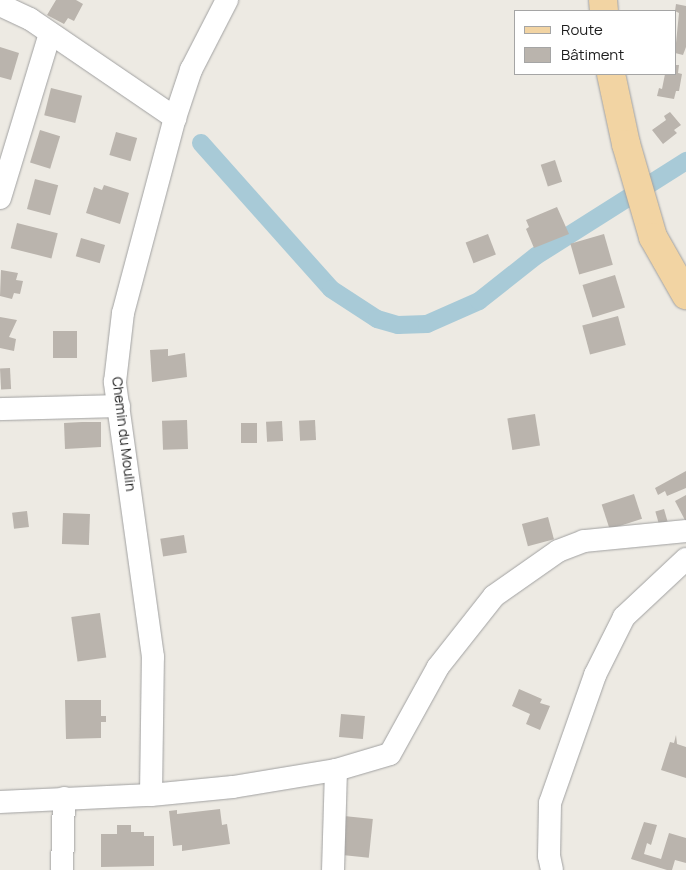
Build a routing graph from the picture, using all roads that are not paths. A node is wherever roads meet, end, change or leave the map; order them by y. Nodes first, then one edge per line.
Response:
1 (223, 1) edge
2 (0, 5) edge
3 (50, 33) junction
4 (611, 75) edge
5 (175, 118) junction
6 (645, 193) junction
7 (0, 198) edge
8 (686, 267) edge
9 (686, 295) edge
10 (118, 406) junction
11 (0, 409) edge
12 (686, 531) edge
13 (686, 560) edge
14 (336, 770) junction
15 (151, 795) junction
16 (64, 798) junction
17 (0, 802) edge
18 (62, 870) edge
19 (333, 870) edge
20 (552, 870) edge

1 - 5 street, Chemin du Moulin
2 - 3 street
3 - 5 street
3 - 7 street
4 - 6 main road
5 - 10 street, Chemin du Moulin
6 - 8 main road
6 - 9 main road
10 - 11 street
10 - 15 street, Chemin du Moulin
12 - 14 street
13 - 20 street
14 - 15 street
14 - 19 street
15 - 16 street
16 - 17 street
16 - 18 street

